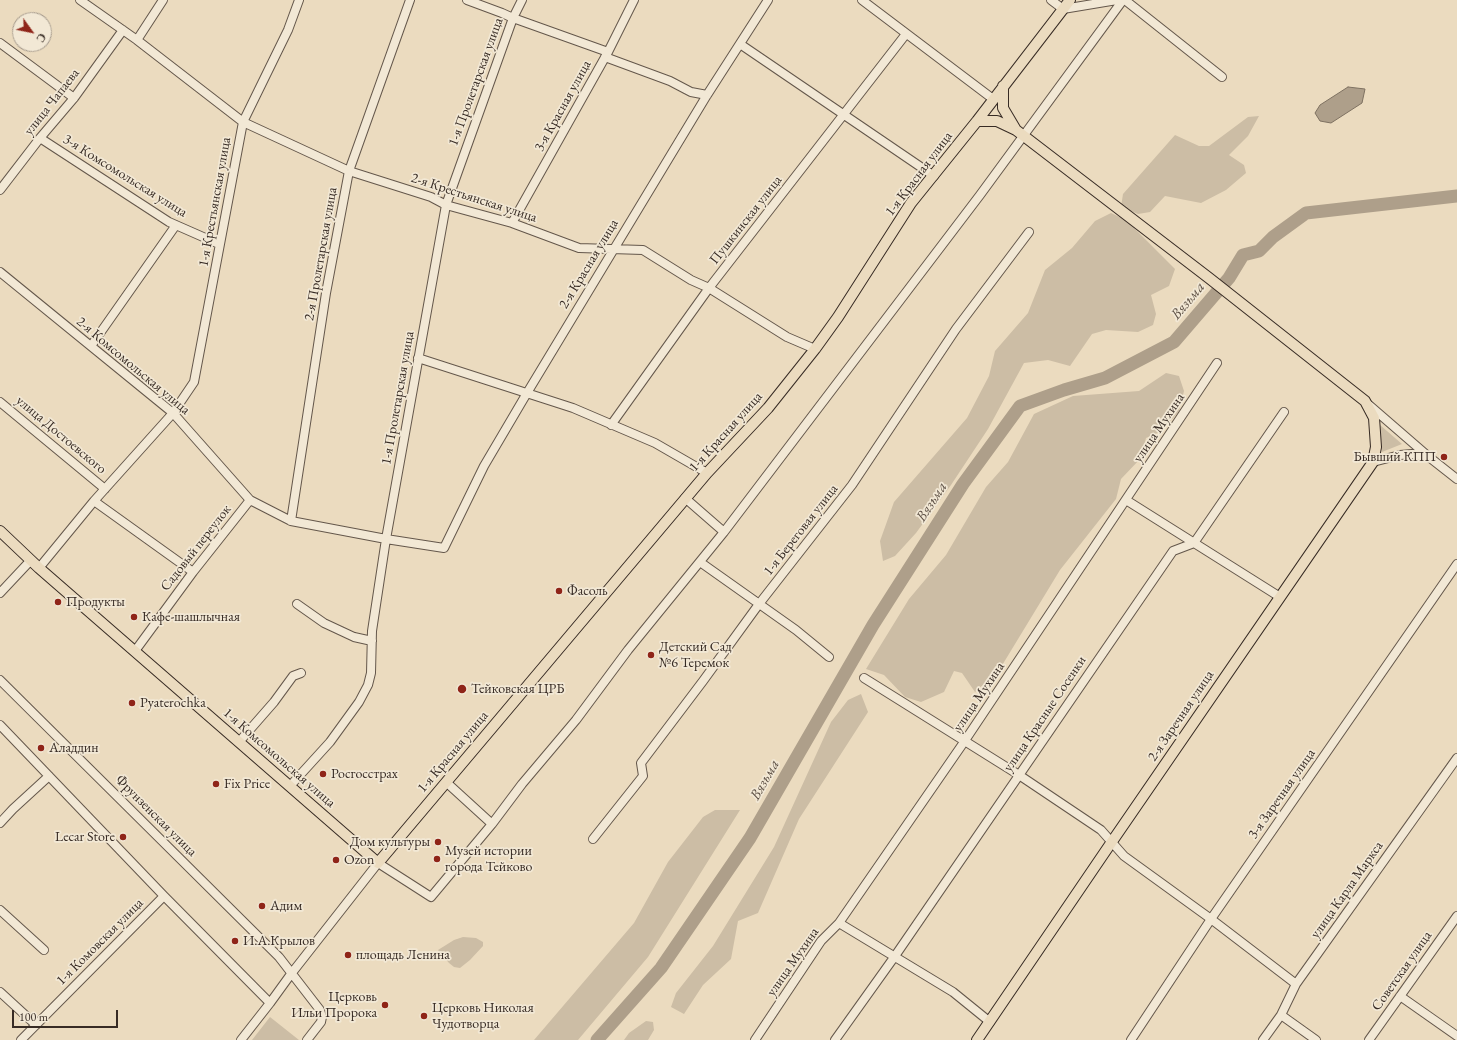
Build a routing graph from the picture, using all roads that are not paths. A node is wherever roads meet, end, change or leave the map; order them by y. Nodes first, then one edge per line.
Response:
1 (80, 0) edge
2 (163, 0) edge
3 (299, 0) edge
4 (410, 0) edge
5 (467, 0) edge
6 (522, 0) edge
7 (634, 0) edge
8 (768, 0) edge
9 (862, 0) edge
10 (1051, 0) edge
11 (1070, 0) edge
12 (1117, 0) edge
13 (1124, 0) edge
14 (1063, 9) junction
15 (513, 18) junction
16 (123, 30) junction
17 (906, 34) junction
18 (136, 40) junction
19 (0, 43) edge
20 (740, 44) junction
21 (606, 54) junction
22 (1222, 76) dead end
23 (1003, 86) junction
24 (707, 95) junction
25 (74, 98) junction
26 (993, 99) junction
27 (844, 115) junction
28 (977, 121) junction
29 (243, 122) junction
30 (1019, 132) junction
31 (40, 138) junction
32 (349, 172) junction
33 (934, 176) junction
34 (0, 190) edge
35 (446, 205) junction
36 (512, 223) junction
37 (176, 225) junction
38 (1029, 232) dead end
39 (219, 244) junction
40 (614, 248) junction
41 (0, 272) edge
42 (709, 288) junction
43 (91, 346) junction
44 (815, 349) junction
45 (418, 358) junction
46 (1217, 363) dead end
47 (527, 393) junction
48 (1365, 401) junction
49 (0, 402) edge
50 (1284, 412) dead end
51 (172, 413) junction
52 (611, 425) junction
53 (1429, 457) junction
54 (1373, 462) junction
55 (707, 473) junction
56 (1457, 479) edge
57 (105, 489) junction
58 (685, 498) junction
59 (250, 500) junction
60 (1126, 500) junction
61 (94, 501) junction
62 (291, 520) junction
63 (0, 531) edge
64 (724, 532) junction
65 (386, 539) junction
66 (1194, 543) junction
67 (444, 548) joint
68 (31, 560) junction
69 (700, 562) junction
70 (1457, 564) edge
71 (39, 568) junction
72 (193, 572) junction
73 (0, 593) edge
74 (1280, 597) junction
75 (296, 604) dead end
76 (759, 604) junction
77 (372, 641) junction
78 (135, 651) junction
79 (829, 656) dead end
80 (301, 673) dead end
81 (864, 678) dead end
82 (0, 680) edge
83 (0, 725) edge
84 (240, 742) junction
85 (964, 742) junction
86 (1457, 758) edge
87 (48, 776) junction
88 (1019, 776) junction
89 (446, 782) junction
90 (290, 786) junction
91 (0, 823) edge
92 (492, 824) junction
93 (593, 839) dead end
94 (1111, 843) junction
95 (378, 863) junction
96 (164, 896) junction
97 (0, 910) edge
98 (1457, 916) edge
99 (1211, 919) junction
100 (839, 923) junction
101 (44, 950) dead end
102 (895, 956) junction
103 (291, 974) junction
104 (1296, 984) junction
105 (0, 992) edge
106 (1400, 996) junction
107 (270, 1003) junction
108 (1281, 1015) junction
109 (990, 1022) junction
110 (36, 1025) junction
111 (1457, 1036) edge
112 (21, 1040) edge
113 (241, 1040) edge
114 (307, 1040) edge
115 (755, 1040) edge
116 (835, 1040) edge
117 (977, 1040) edge
118 (1131, 1040) edge
119 (1263, 1040) edge
120 (1316, 1040) edge
121 (1369, 1040) edge

1 - 16 street, 2-я Крестьянская улица
2 - 18 street
3 - 29 street, 1-я Крестьянская улица
4 - 32 street, 2-я Пролетарская улица
5 - 15 street
6 - 15 street, 1-я Пролетарская улица
7 - 21 street, 3-я Красная улица
8 - 20 street, 2-я Красная улица
9 - 17 street
10 - 14 street
11 - 14 main road, 1-я Красная улица
12 - 14 street
13 - 22 street
13 - 30 street
14 - 23 main road, 1-я Красная улица
15 - 21 street
15 - 35 street, 1-я Пролетарская улица
16 - 18 street, 2-я Крестьянская улица
16 - 25 street, улица Чапаева
17 - 26 street
17 - 27 street, Пушкинская улица
18 - 29 street, 2-я Крестьянская улица
19 - 25 street
20 - 24 street, 2-я Красная улица
20 - 27 street
21 - 24 street
21 - 36 street, 3-я Красная улица
23 - 26 main road, 1-я Красная улица
23 - 30 main road
24 - 40 street, 2-я Красная улица
25 - 31 street, улица Чапаева
26 - 28 main road, 1-я Красная улица
27 - 33 street
27 - 42 street, Пушкинская улица
28 - 30 main road
28 - 33 main road, 1-я Красная улица
29 - 32 street, 2-я Крестьянская улица
29 - 39 street, 1-я Крестьянская улица
30 - 48 main road
30 - 64 street
31 - 34 street, улица Чапаева
31 - 37 street, 3-я Комсомольская улица
32 - 35 street, 2-я Крестьянская улица
32 - 62 street, 2-я Пролетарская улица
33 - 44 main road, 1-я Красная улица
35 - 36 street, 2-я Крестьянская улица
35 - 45 street, 1-я Пролетарская улица
36 - 40 street, 2-я Крестьянская улица
37 - 39 street, 3-я Комсомольская улица
37 - 43 street
38 - 76 street, 1-я Береговая улица
39 - 51 street, 1-я Крестьянская улица
40 - 42 street, 2-я Крестьянская улица
40 - 47 street, 2-я Красная улица
41 - 43 street, 2-я Комсомольская улица
42 - 44 street, 2-я Крестьянская улица
42 - 52 street, Пушкинская улица
43 - 51 street, 2-я Комсомольская улица
44 - 55 main road, 1-я Красная улица
45 - 47 street
45 - 65 street, 1-я Пролетарская улица
46 - 60 street, улица Мухина
47 - 52 street
47 - 67 street, 2-я Красная улица
48 - 53 street
48 - 54 main road, 2-я Заречная улица
49 - 57 street, улица Достоевского
50 - 66 street
51 - 57 street, 1-я Крестьянская улица
51 - 59 street, 2-я Комсомольская улица
52 - 55 street
53 - 54 street
53 - 56 street
54 - 74 main road, 2-я Заречная улица
55 - 58 main road, 1-я Красная улица
57 - 61 street, 1-я Крестьянская улица
58 - 64 street
58 - 89 main road, 1-я Красная улица
59 - 62 street, 2-я Комсомольская улица
59 - 72 street, Садовый переулок
60 - 66 street
60 - 85 street, улица Мухина
61 - 71 street, 1-я Крестьянская улица
61 - 72 street
62 - 65 street, 2-я Комсомольская улица
63 - 68 main road, 1-я Комсомольская улица
64 - 69 street
65 - 67 street, 2-я Комсомольская улица
65 - 77 street, 1-я Пролетарская улица
66 - 74 street
66 - 88 street, улица Красные Сосенки
68 - 71 main road, 1-я Комсомольская улица
68 - 73 street
69 - 76 street
69 - 92 street
70 - 99 street, 3-я Заречная улица
71 - 78 main road, 1-я Комсомольская улица
72 - 78 street, Садовый переулок
74 - 94 main road, 2-я Заречная улица
75 - 77 street
76 - 79 street
76 - 93 street, 1-я Береговая улица
77 - 90 street, 1-я Пролетарская улица
78 - 84 main road, 1-я Комсомольская улица
80 - 84 street
81 - 85 street
82 - 103 street, Фрунзенская улица
83 - 87 street
84 - 90 main road, 1-я Комсомольская улица
85 - 88 street
85 - 100 street, улица Мухина
86 - 104 street, улица Карла Маркса
87 - 91 street
87 - 96 street
88 - 94 street
88 - 102 street, улица Красные Сосенки
89 - 92 street
89 - 95 main road, 1-я Красная улица
90 - 95 main road, 1-я Комсомольская улица
92 - 95 street
94 - 99 street
94 - 109 main road, 2-я Заречная улица
95 - 103 street
96 - 107 street
96 - 110 street, 1-я Комовская улица
97 - 101 street
98 - 106 street, Советская улица
99 - 104 street
99 - 118 street, 3-я Заречная улица
100 - 102 street
100 - 115 street, улица Мухина
102 - 109 street
102 - 116 street, улица Красные Сосенки
103 - 107 street
103 - 114 street
104 - 108 street, улица Карла Маркса
105 - 110 street
106 - 111 street
106 - 121 street, Советская улица
107 - 113 street
108 - 119 street, улица Карла Маркса
108 - 120 street
109 - 117 main road, 2-я Заречная улица
110 - 112 street, 1-я Комовская улица

